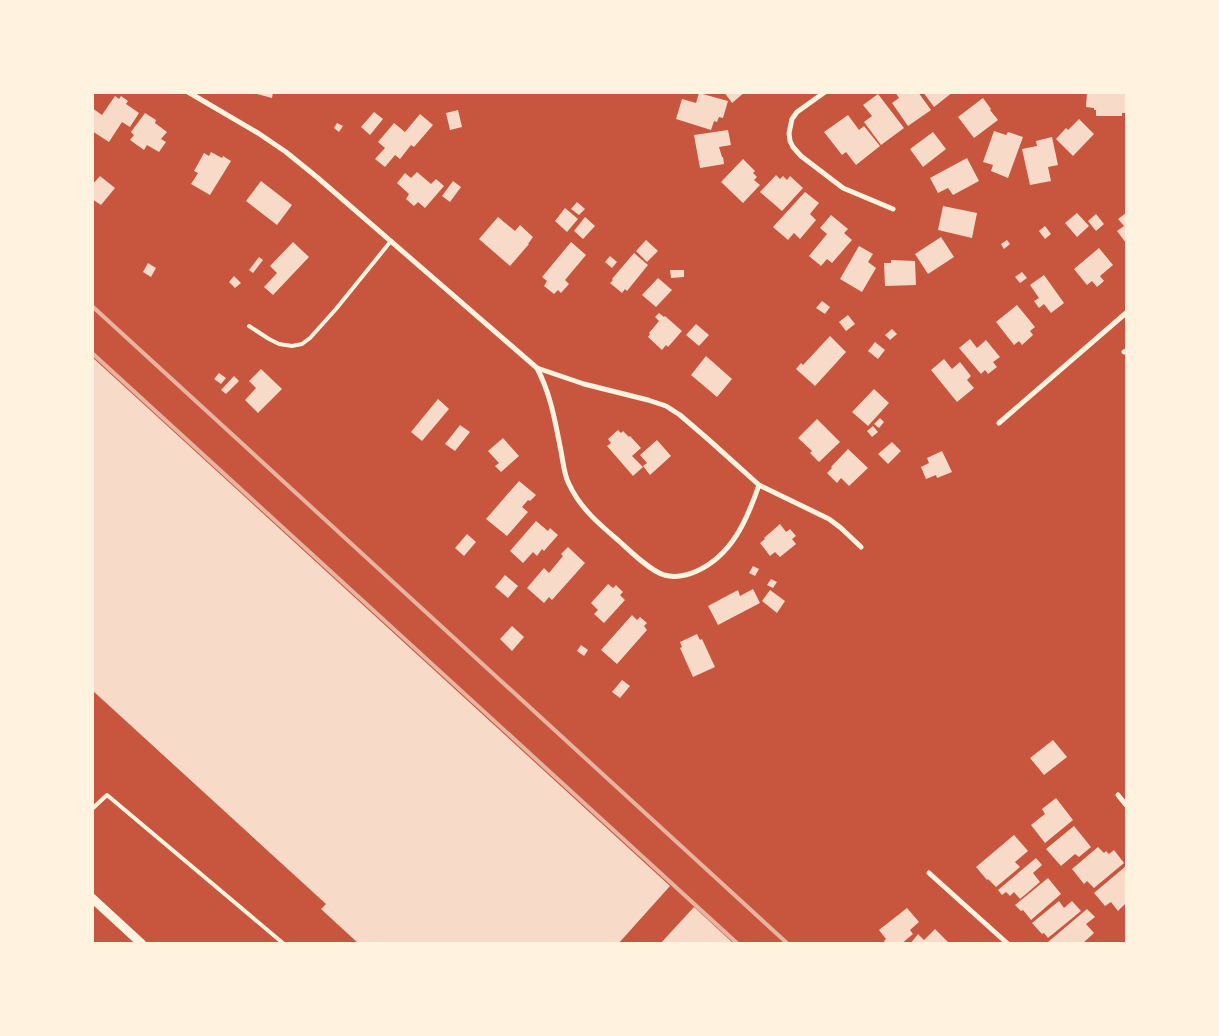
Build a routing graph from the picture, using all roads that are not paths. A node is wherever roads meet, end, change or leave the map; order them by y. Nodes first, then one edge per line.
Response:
1 (188, 92) edge
2 (825, 92) edge
3 (893, 209) dead end
4 (391, 241) junction
5 (1126, 313) edge
6 (250, 326) dead end
7 (536, 368) junction
8 (999, 423) dead end
9 (759, 485) junction
10 (861, 546) dead end
11 (1118, 795) dead end
12 (1126, 805) edge
13 (92, 809) edge
14 (929, 873) dead end
15 (92, 898) edge
16 (142, 944) edge
17 (284, 944) edge
18 (1008, 944) edge

1 - 4 street
2 - 3 street
4 - 6 lane
4 - 7 street
5 - 8 street
7 - 9 street
7 - 9 street
9 - 10 street
11 - 12 street
13 - 17 lane
14 - 18 street
15 - 16 street

